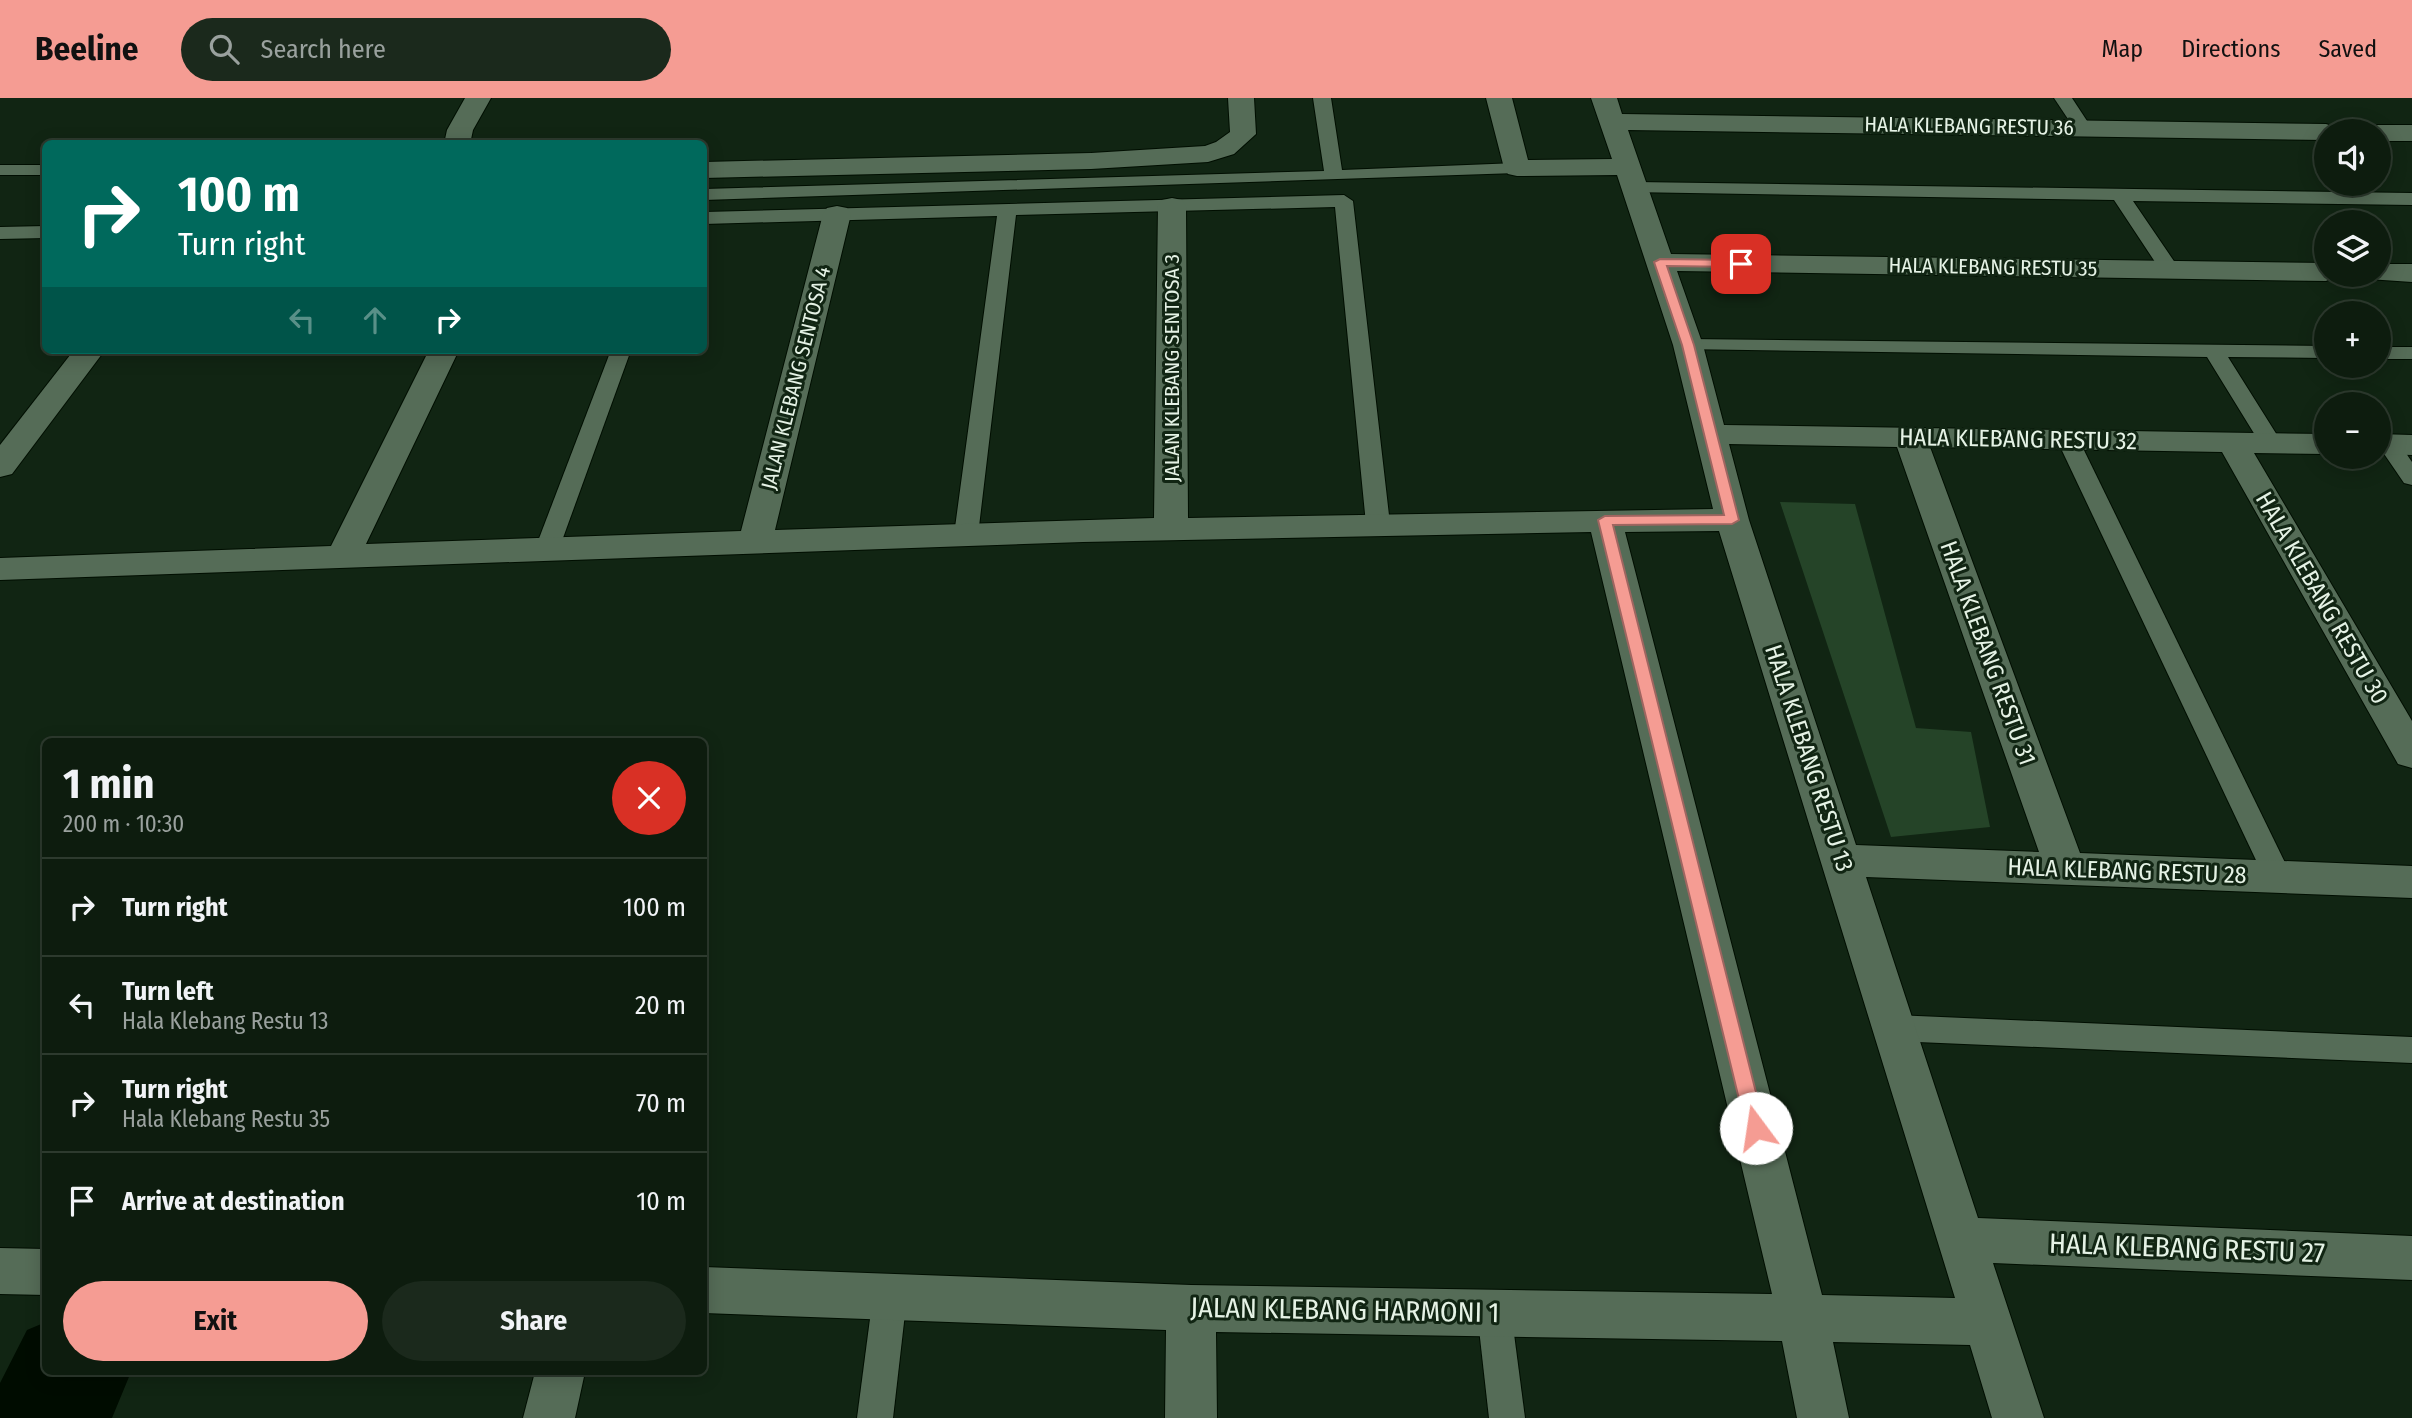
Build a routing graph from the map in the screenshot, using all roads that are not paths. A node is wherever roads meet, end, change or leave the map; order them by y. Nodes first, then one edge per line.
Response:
1 (478, 98) edge
2 (1241, 98) edge
3 (1321, 98) edge
4 (1499, 98) edge
5 (2063, 98) edge
6 (1608, 110) edge
7 (2082, 127) junction
8 (2314, 132) edge
9 (2391, 133) edge
10 (2412, 133) edge
11 (458, 140) edge
12 (1517, 168) junction
13 (0, 170) edge
14 (42, 170) edge
15 (707, 170) edge
16 (1334, 176) junction
17 (1630, 177) junction
18 (707, 195) edge
19 (2120, 195) junction
20 (2412, 199) edge
21 (1172, 206) junction
22 (1007, 210) junction
23 (837, 214) junction
24 (707, 218) edge
25 (42, 232) edge
26 (9, 233) edge
27 (0, 252) edge
28 (1660, 262) junction
29 (2170, 270) junction
30 (2314, 272) edge
31 (2391, 273) edge
32 (2412, 273) edge
33 (1688, 345) junction
34 (2214, 351) junction
35 (2314, 352) edge
36 (2391, 353) edge
37 (2412, 353) edge
38 (87, 354) edge
39 (442, 354) edge
40 (620, 354) edge
41 (1710, 434) junction
42 (1910, 437) junction
43 (2068, 440) junction
44 (2232, 442) junction
45 (2271, 443) junction
46 (2314, 444) edge
47 (2393, 445) edge
48 (0, 467) edge
49 (2412, 478) edge
50 (1605, 520) junction
51 (1732, 520) junction
52 (1378, 524) junction
53 (1171, 530) junction
54 (966, 535) junction
55 (755, 542) junction
56 (547, 549) junction
57 (343, 557) junction
58 (0, 569) edge
59 (2412, 754) edge
60 (1842, 860) junction
61 (2065, 868) junction
62 (2278, 877) junction
63 (2412, 882) edge
64 (1894, 1028) junction
65 (2412, 1050) edge
66 (1961, 1238) junction
67 (2412, 1258) edge
68 (0, 1271) edge
69 (42, 1272) edge
70 (707, 1290) edge
71 (890, 1296) junction
72 (1192, 1308) junction
73 (1494, 1311) junction
74 (1803, 1318) junction
75 (1987, 1322) junction
76 (559, 1375) edge
77 (549, 1418) edge
78 (875, 1418) edge
79 (1191, 1418) edge
80 (1507, 1418) edge
81 (1823, 1418) edge
82 (2018, 1418) edge

1 - 11 street
2 - 15 street
3 - 16 lane
4 - 12 street
5 - 7 lane
6 - 7 street, HALA KLEBANG RESTU 36
6 - 17 street, HALA KLEBANG RESTU 13
7 - 8 street, HALA KLEBANG RESTU 36
9 - 10 street
12 - 16 lane
12 - 17 street
13 - 14 lane
16 - 18 lane
17 - 19 lane
17 - 28 street, HALA KLEBANG RESTU 13
19 - 20 lane
19 - 29 lane
21 - 22 lane
21 - 52 lane
21 - 53 street, JALAN KLEBANG SENTOSA 3
22 - 23 lane
22 - 54 lane
23 - 24 lane
23 - 55 street, JALAN KLEBANG SENTOSA 4
25 - 26 lane
26 - 27 lane
28 - 29 street, HALA KLEBANG RESTU 35
28 - 33 street, HALA KLEBANG RESTU 13
29 - 30 street, HALA KLEBANG RESTU 35
31 - 32 street
33 - 34 lane
33 - 41 street, HALA KLEBANG RESTU 13
34 - 35 lane
34 - 45 lane
36 - 37 lane
38 - 48 street
39 - 57 street
40 - 56 lane
41 - 42 street, HALA KLEBANG RESTU 32
41 - 51 street, HALA KLEBANG RESTU 13
42 - 43 street, HALA KLEBANG RESTU 32
42 - 61 street, HALA KLEBANG RESTU 31
43 - 44 street, HALA KLEBANG RESTU 32
43 - 62 lane
44 - 45 street, HALA KLEBANG RESTU 32
44 - 59 street, HALA KLEBANG RESTU 30
45 - 46 street, HALA KLEBANG RESTU 32
47 - 49 lane
50 - 51 street
50 - 52 street
50 - 74 street
51 - 60 street, HALA KLEBANG RESTU 13
52 - 53 street
53 - 54 street
54 - 55 street
55 - 56 street
56 - 57 street
57 - 58 street
60 - 61 street, HALA KLEBANG RESTU 28
60 - 64 street, HALA KLEBANG RESTU 13
61 - 62 street, HALA KLEBANG RESTU 28
62 - 63 street, HALA KLEBANG RESTU 28
64 - 65 lane
64 - 66 street, HALA KLEBANG RESTU 13
66 - 67 street, HALA KLEBANG RESTU 27
66 - 75 street, HALA KLEBANG RESTU 13
68 - 69 street
70 - 71 street, JALAN KLEBANG HARMONI 1
71 - 72 street, JALAN KLEBANG HARMONI 1
71 - 78 lane
72 - 73 street, JALAN KLEBANG HARMONI 1
72 - 79 street
73 - 74 street, JALAN KLEBANG HARMONI 1
73 - 80 lane
74 - 75 street, JALAN KLEBANG HARMONI 1
74 - 81 street
75 - 82 street, HALA KLEBANG RESTU 13
76 - 77 street

